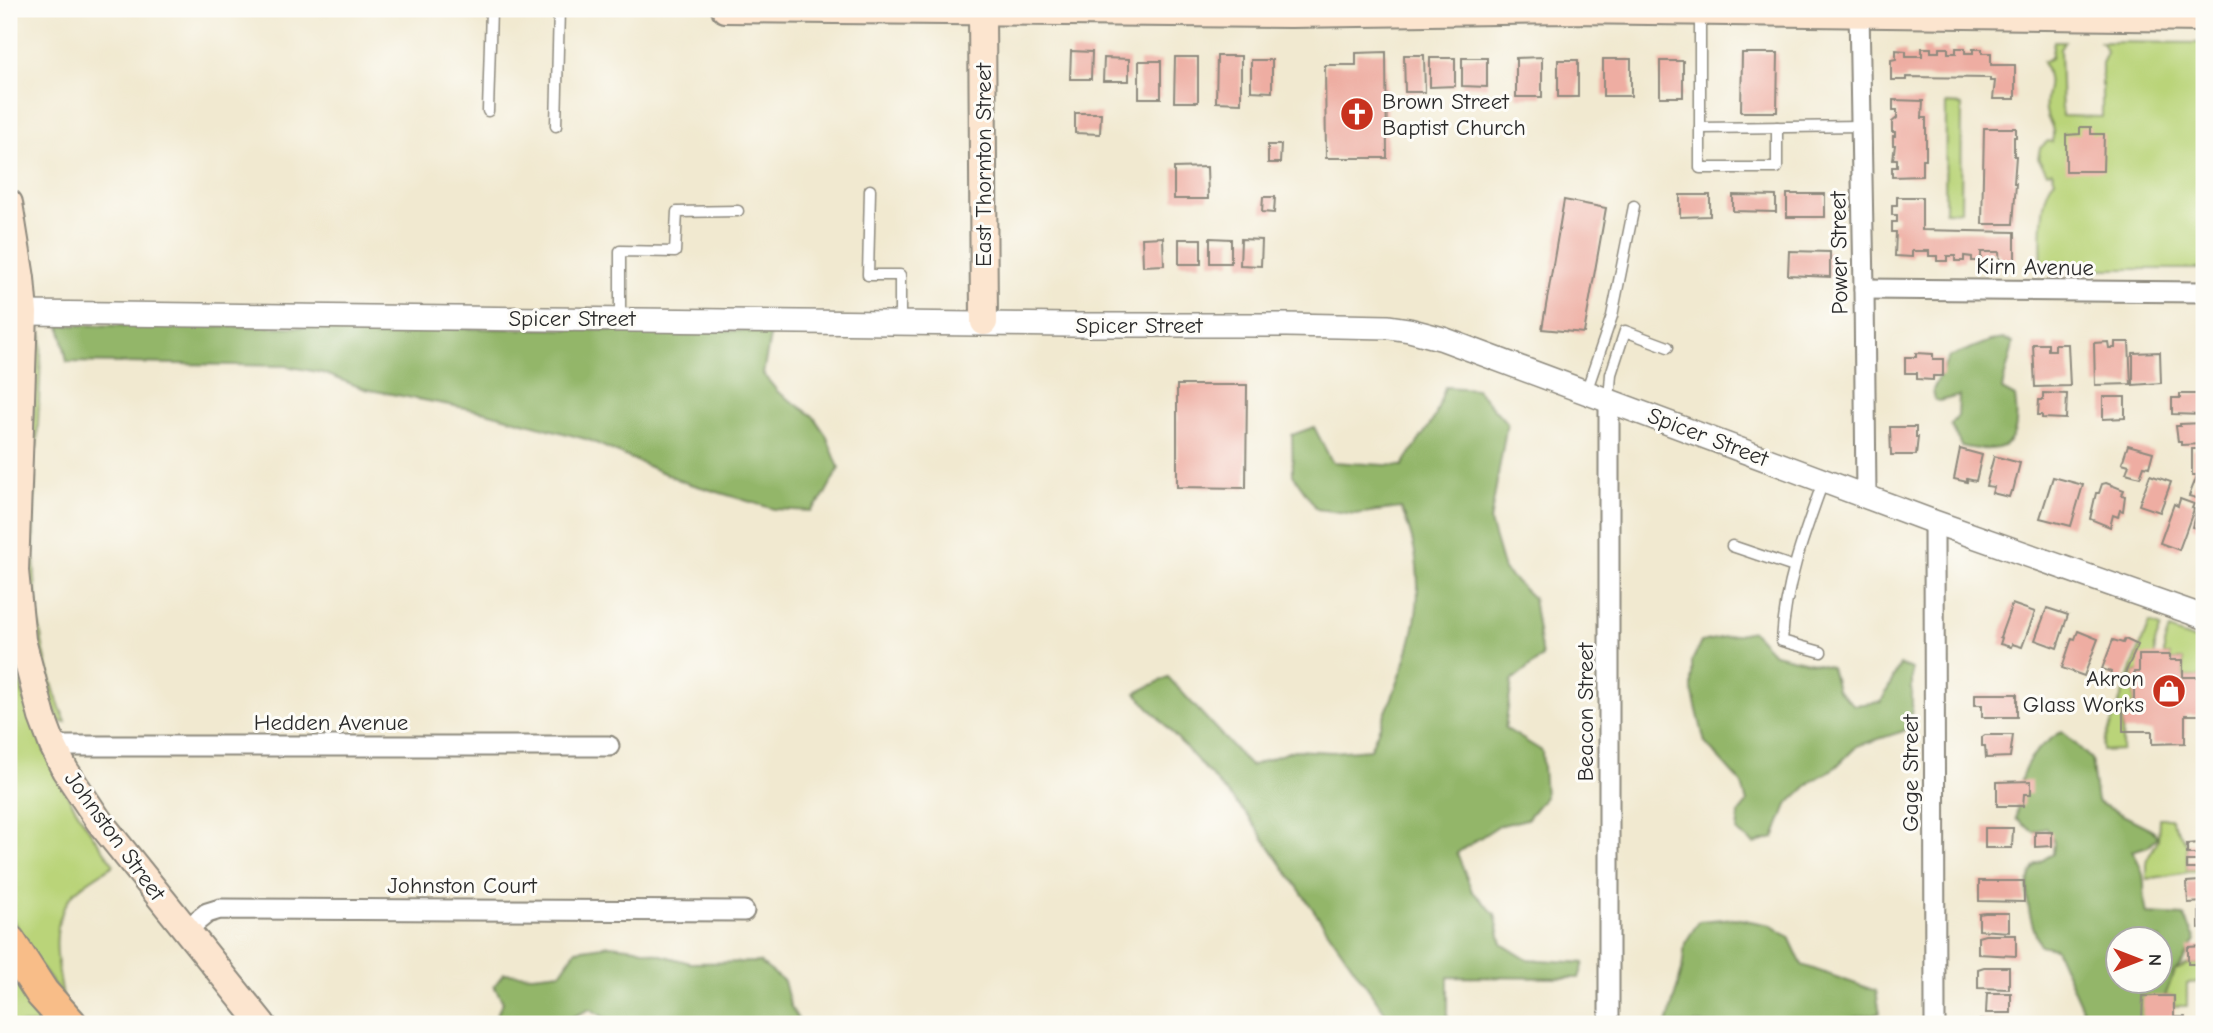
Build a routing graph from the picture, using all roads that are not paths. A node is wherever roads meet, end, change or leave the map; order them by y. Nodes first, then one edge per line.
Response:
1 (491, 9) edge
2 (559, 9) edge
3 (725, 9) edge
4 (1470, 9) edge
5 (982, 10) edge
6 (1656, 10) edge
7 (1226, 11) edge
8 (1858, 11) edge
9 (1700, 12) junction
10 (2204, 18) edge
11 (488, 111) dead end
12 (556, 126) dead end
13 (1861, 126) junction
14 (1776, 127) junction
15 (1700, 128) junction
16 (870, 190) dead end
17 (9, 203) edge
18 (1634, 206) dead end
19 (738, 211) dead end
20 (1864, 289) junction
21 (2204, 292) edge
22 (24, 313) junction
23 (620, 319) junction
24 (900, 321) junction
25 (985, 322) junction
26 (1668, 347) dead end
27 (1586, 392) junction
28 (1609, 401) junction
29 (1823, 481) junction
30 (1866, 497) junction
31 (1934, 522) junction
32 (1732, 546) dead end
33 (1794, 567) junction
34 (2204, 617) edge
35 (1821, 652) dead end
36 (53, 746) junction
37 (609, 746) dead end
38 (744, 911) dead end
39 (186, 930) junction
40 (9, 942) edge
41 (70, 1024) edge
42 (262, 1024) edge
43 (1609, 1024) edge
44 (1935, 1024) edge

1 - 11 lane
2 - 12 lane
3 - 5 main road
4 - 6 main road
4 - 7 main road
5 - 7 main road
5 - 25 main road, East Thornton Street
6 - 9 main road
8 - 9 main road
8 - 10 main road
8 - 13 street, Power Street
9 - 15 lane
13 - 14 lane
13 - 20 street, Power Street
14 - 15 lane
14 - 15 lane
16 - 24 lane
17 - 22 main road, Johnston Street
18 - 27 lane
19 - 23 lane
20 - 21 street, Kirn Avenue
20 - 30 street, Power Street
22 - 23 street, Spicer Street
22 - 36 main road, Johnston Street
23 - 24 street, Spicer Street
24 - 25 street, Spicer Street
25 - 27 street, Spicer Street
26 - 28 lane
27 - 28 street, Spicer Street
28 - 29 street, Spicer Street
28 - 43 street, Beacon Street
29 - 30 street, Spicer Street
29 - 33 lane
30 - 31 street, Spicer Street
31 - 34 street, Spicer Street
31 - 44 street, Gage Street
32 - 33 lane
33 - 35 lane
36 - 37 street, Hedden Avenue
36 - 39 main road, Johnston Street
38 - 39 street, Johnston Court
39 - 42 main road, Johnston Street
40 - 41 highway

